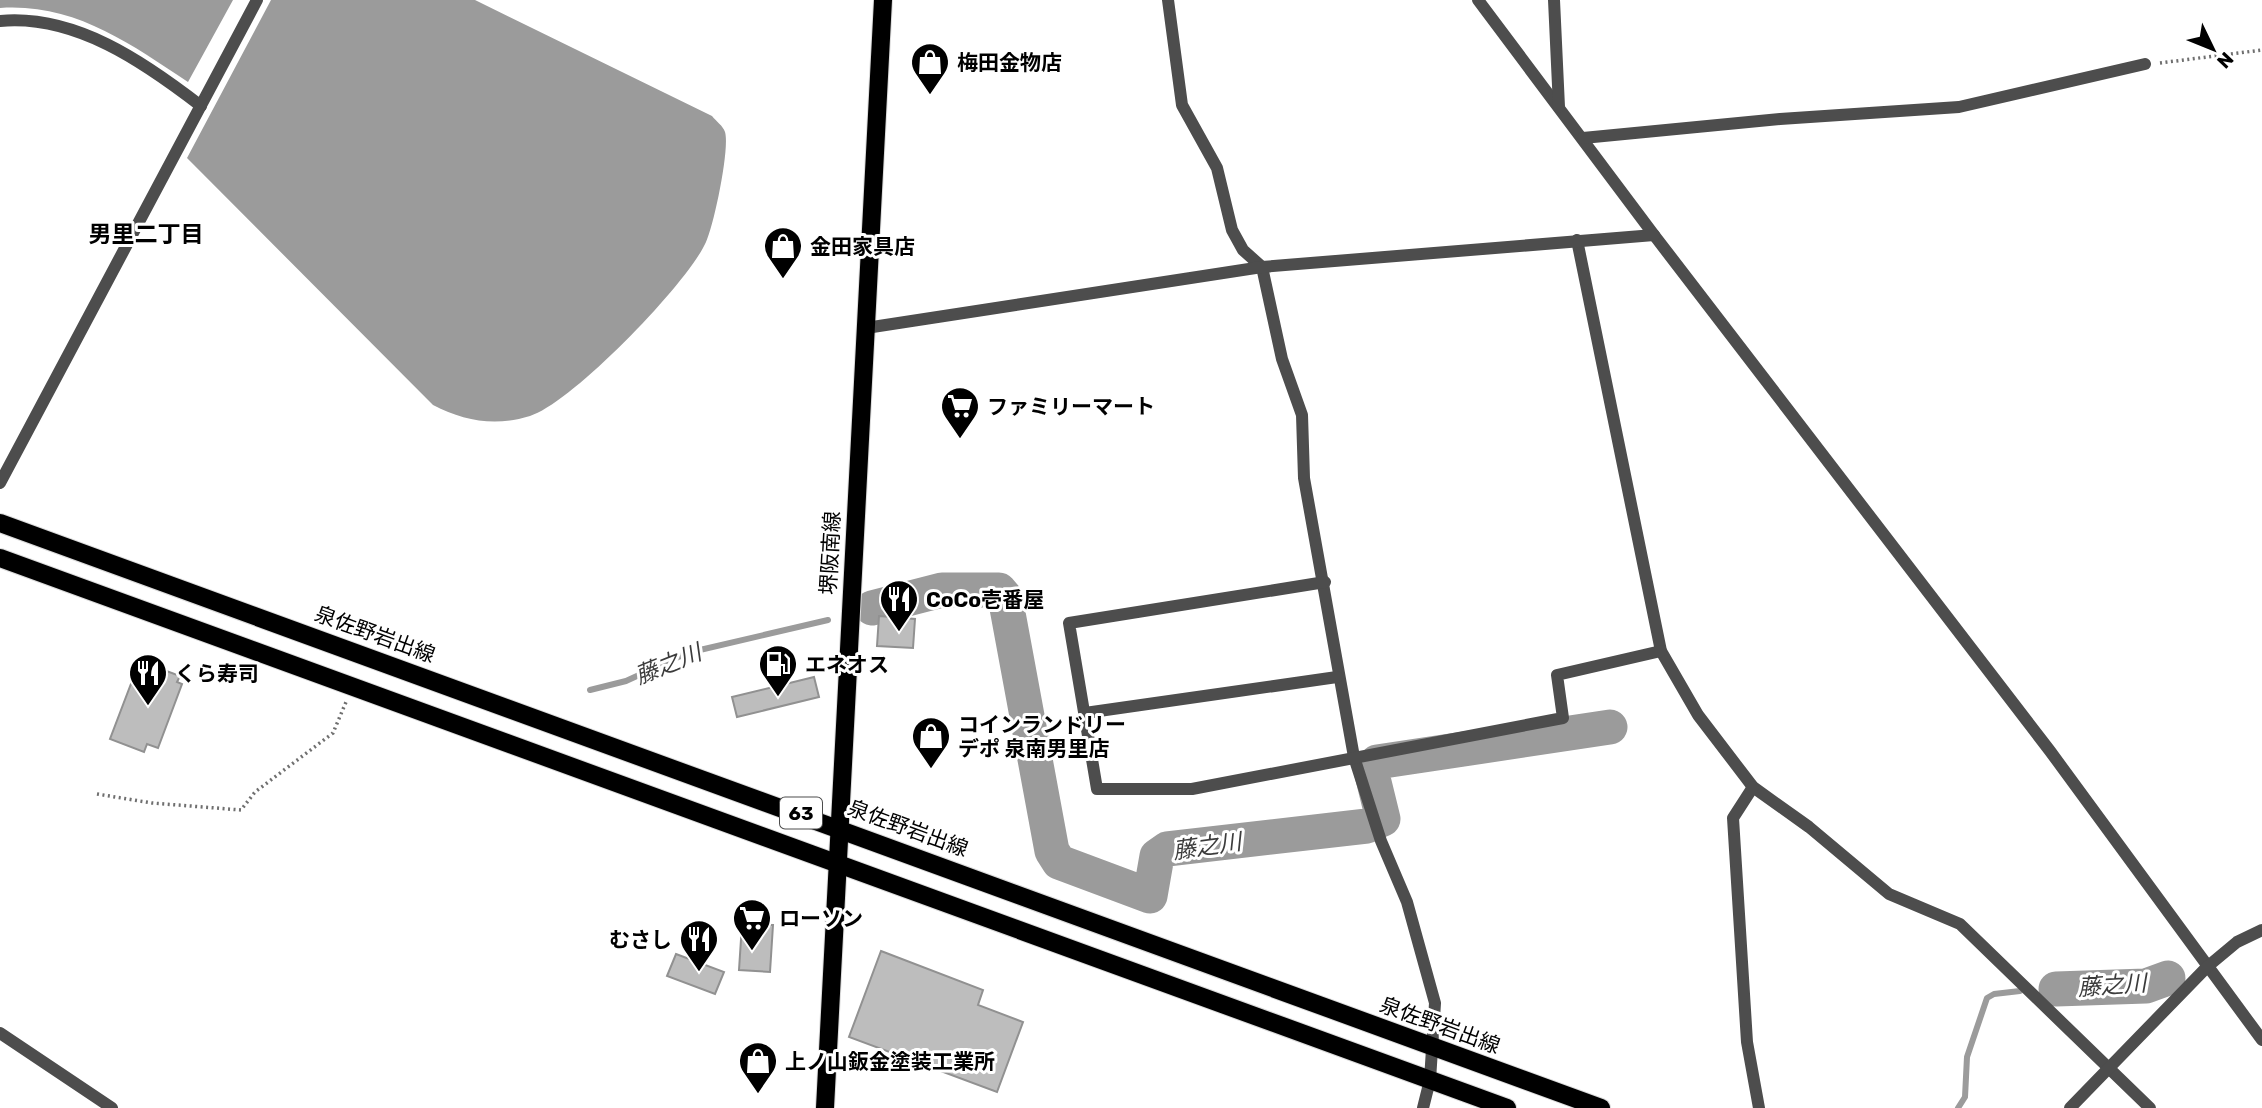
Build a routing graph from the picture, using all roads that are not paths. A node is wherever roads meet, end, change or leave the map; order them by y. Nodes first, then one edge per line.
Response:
1 (257, 0) edge
2 (883, 0) edge
3 (1168, 0) edge
4 (1478, 0) edge
5 (1555, 0) edge
6 (0, 21) edge
7 (2145, 64) road end
8 (201, 106) junction
9 (1559, 107) junction
10 (1583, 138) junction
11 (1654, 235) junction
12 (1577, 240) junction
13 (1262, 267) junction
14 (866, 328) junction
15 (0, 483) edge
16 (0, 523) edge
17 (0, 558) edge
18 (1325, 582) junction
19 (1661, 650) junction
20 (1337, 677) junction
21 (1084, 713) junction
22 (1354, 757) junction
23 (1753, 787) junction
24 (837, 826) junction
25 (838, 866) junction
26 (2262, 930) edge
27 (2207, 967) junction
28 (0, 1033) edge
29 (2262, 1040) edge
30 (1432, 1046) junction
31 (2107, 1066) junction
32 (1430, 1080) junction
33 (112, 1108) edge
34 (825, 1108) edge
35 (1423, 1108) edge
36 (1507, 1108) edge
37 (1601, 1108) edge
38 (1759, 1108) edge
39 (2070, 1108) edge
40 (2150, 1108) edge

1 - 8 street
2 - 14 main road, 堺阪南線
3 - 13 street
4 - 9 street
5 - 9 street
6 - 8 street
7 - 10 street
8 - 15 street
9 - 10 street
10 - 11 street
11 - 12 street
11 - 27 street
12 - 13 street
12 - 19 street
13 - 14 street
13 - 18 street
14 - 24 main road, 堺阪南線
16 - 24 main road, 泉佐野岩出線 / 63
17 - 25 main road, 63
18 - 20 street
18 - 21 street
19 - 22 street
19 - 23 street
20 - 21 street
20 - 22 street
21 - 22 street
22 - 30 street
23 - 31 street
23 - 38 street
24 - 25 main road, 堺阪南線
24 - 30 main road, 泉佐野岩出線 / 63
25 - 32 main road, 63
25 - 34 main road, 堺阪南線
26 - 27 street
27 - 29 street
27 - 31 street
28 - 33 street
30 - 32 street
30 - 37 main road, 泉佐野岩出線 / 63
31 - 39 street
31 - 40 street
32 - 35 street
32 - 36 main road, 63

